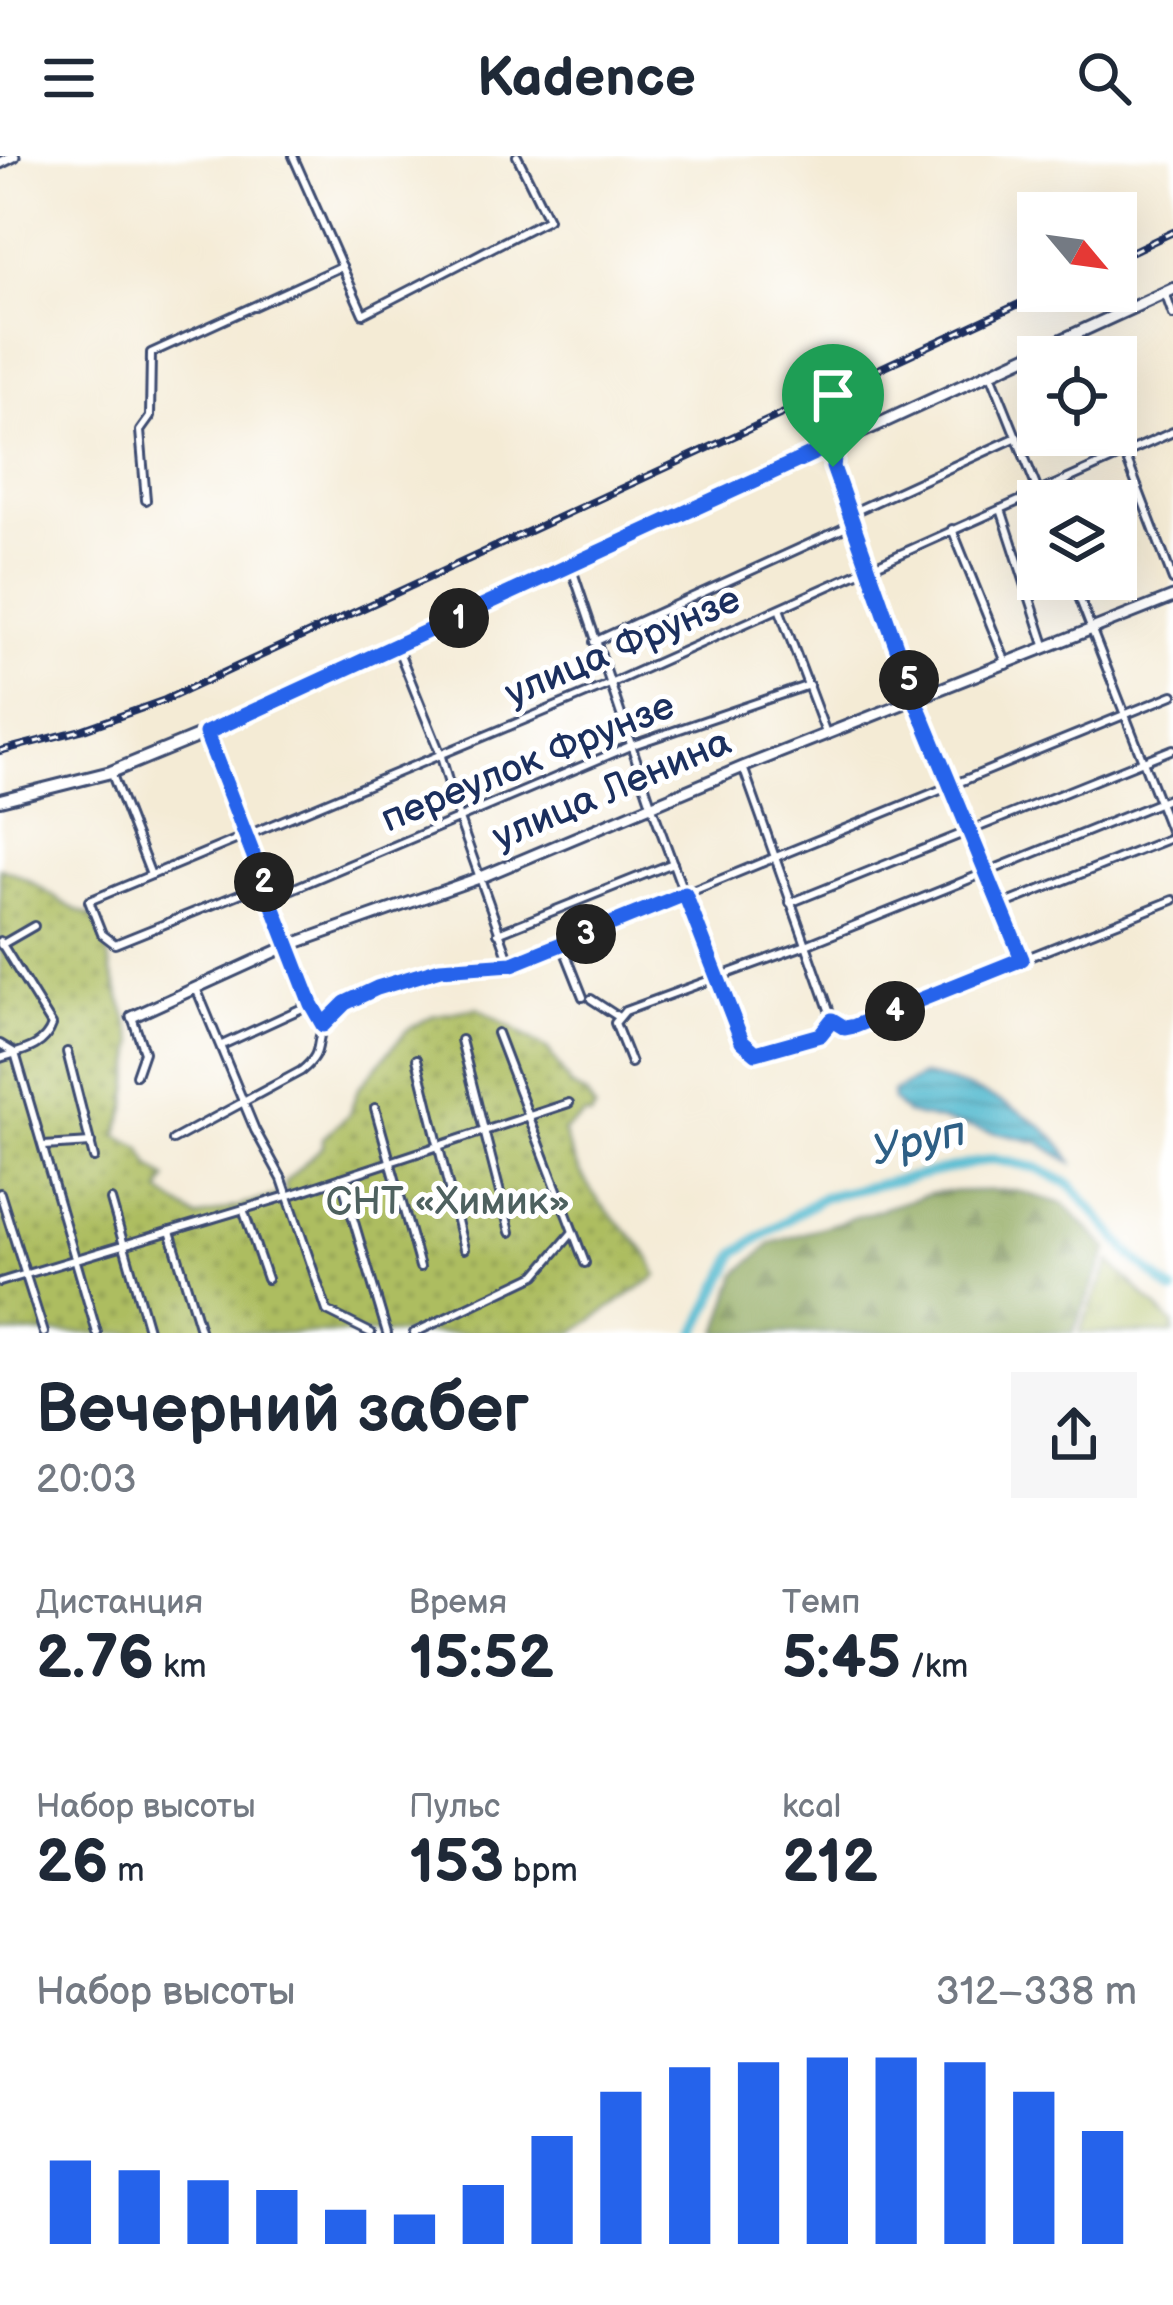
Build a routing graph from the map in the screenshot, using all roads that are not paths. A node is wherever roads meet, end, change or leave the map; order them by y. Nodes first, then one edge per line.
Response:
1 (14, 156) edge
2 (293, 156) edge
3 (517, 156) edge
4 (0, 163) edge
5 (342, 266) junction
6 (1169, 291) edge
7 (1173, 315) edge
8 (992, 374) junction
9 (1173, 432) edge
10 (1017, 437) joint
11 (836, 443) junction
12 (1137, 447) edge
13 (1115, 456) edge
14 (1126, 456) edge
15 (1062, 480) edge
16 (146, 500) dead end
17 (1017, 501) edge
18 (1000, 509) junction
19 (850, 514) junction
20 (853, 524) junction
21 (952, 529) junction
22 (571, 566) junction
23 (870, 568) junction
24 (1173, 580) edge
25 (1173, 597) edge
26 (1080, 600) edge
27 (779, 609) junction
28 (1091, 630) junction
29 (594, 642) junction
30 (397, 647) junction
31 (1046, 648) junction
32 (1007, 664) junction
33 (610, 684) junction
34 (808, 685) junction
35 (1173, 695) edge
36 (916, 702) junction
37 (1126, 716) junction
38 (206, 733) junction
39 (827, 736) junction
40 (630, 746) junction
41 (1173, 749) edge
42 (440, 753) junction
43 (1144, 761) junction
44 (743, 767) junction
45 (111, 772) junction
46 (952, 787) junction
47 (1173, 797) edge
48 (0, 800) edge
49 (1160, 802) junction
50 (652, 807) junction
51 (459, 819) junction
52 (969, 830) junction
53 (246, 835) junction
54 (1173, 837) edge
55 (773, 856) junction
56 (674, 862) junction
57 (986, 872) junction
58 (152, 875) junction
59 (479, 878) junction
60 (265, 884) junction
61 (685, 894) junction
62 (270, 898) junction
63 (1173, 900) edge
64 (790, 903) junction
65 (1000, 906) junction
66 (34, 926) dead end
67 (498, 933) junction
68 (1, 944) edge
69 (562, 944) junction
70 (290, 945) junction
71 (806, 945) junction
72 (1022, 959) junction
73 (512, 964) junction
74 (716, 980) junction
75 (196, 988) junction
76 (311, 1004) junction
77 (617, 1016) junction
78 (132, 1017) joint
79 (832, 1020) junction
80 (323, 1025) junction
81 (497, 1034) dead end
82 (461, 1040) dead end
83 (0, 1044) edge
84 (221, 1045) junction
85 (67, 1052) dead end
86 (15, 1053) junction
87 (0, 1058) edge
88 (417, 1058) dead end
89 (631, 1063) dead end
90 (136, 1075) dead end
91 (245, 1102) junction
92 (569, 1103) dead end
93 (375, 1108) dead end
94 (528, 1116) junction
95 (485, 1130) junction
96 (173, 1140) dead end
97 (91, 1143) junction
98 (44, 1146) junction
99 (437, 1146) junction
100 (94, 1158) dead end
101 (390, 1162) junction
102 (341, 1178) junction
103 (0, 1193) edge
104 (287, 1196) junction
105 (111, 1200) dead end
106 (243, 1209) junction
107 (170, 1231) junction
108 (510, 1232) dead end
109 (572, 1233) junction
110 (123, 1244) junction
111 (464, 1250) dead end
112 (76, 1258) junction
113 (585, 1263) dead end
114 (420, 1267) dead end
115 (27, 1273) junction
116 (267, 1279) dead end
117 (0, 1282) edge
118 (44, 1333) edge
119 (97, 1333) edge
120 (149, 1333) edge
121 (201, 1333) edge
122 (371, 1333) edge
123 (387, 1333) edge
124 (414, 1333) edge

1 - 4 main road
2 - 5 street
3 - 5 street
5 - 16 street
6 - 7 street
6 - 8 main road
8 - 10 street
8 - 11 main road
9 - 12 street, улица Фрунзе
10 - 19 street
11 - 19 street
11 - 22 main road
13 - 15 street, улица Фрунзе
14 - 24 street
17 - 18 street, улица Фрунзе
18 - 21 street, улица Фрунзе
18 - 31 street
19 - 20 street
20 - 23 street
20 - 29 street
21 - 23 street, улица Фрунзе
21 - 32 street
22 - 29 street
22 - 30 main road
23 - 27 street, улица Фрунзе
23 - 36 street
25 - 28 main road, улица Ленина
26 - 28 street
27 - 33 street, улица Фрунзе
27 - 34 street
28 - 31 main road, улица Ленина
28 - 37 street
29 - 33 street
30 - 38 main road
30 - 42 street
31 - 32 main road, улица Ленина
32 - 36 main road, улица Ленина
33 - 40 street
33 - 42 street, улица Фрунзе
34 - 39 street
34 - 40 street, переулок Фрунзе
35 - 37 street
36 - 39 main road, улица Ленина
36 - 46 street
37 - 43 street
37 - 46 street
38 - 45 main road
38 - 53 main road
39 - 44 main road, улица Ленина
40 - 50 street
40 - 51 street, переулок Фрунзе
41 - 43 street
42 - 51 street
42 - 53 street, улица Фрунзе
43 - 49 street
43 - 52 street
44 - 50 main road, улица Ленина
44 - 55 street
45 - 48 main road
45 - 58 street
46 - 52 street
46 - 55 street
47 - 49 street
49 - 54 street
49 - 57 street
50 - 56 street
50 - 59 main road, улица Ленина
51 - 59 street
51 - 62 street, переулок Фрунзе
52 - 57 street
52 - 64 street
53 - 58 street, улица Фрунзе
53 - 60 main road
54 - 65 street
55 - 61 street
55 - 64 street
56 - 61 street
56 - 67 street
57 - 65 street
57 - 71 street
58 - 60 street, улица Фрунзе
59 - 67 street
59 - 70 main road, улица Ленина
60 - 62 main road
61 - 69 street
61 - 74 street
62 - 70 main road
63 - 72 street
64 - 71 street
65 - 72 street
66 - 68 street
67 - 73 street
68 - 86 street
69 - 73 street
69 - 77 street
70 - 75 main road, улица Ленина
70 - 76 street
71 - 74 street
71 - 79 street
72 - 79 street
73 - 80 street
74 - 77 street
74 - 79 street
75 - 78 main road, улица Ленина
75 - 84 street
76 - 80 street
76 - 84 street
77 - 89 street
78 - 90 street, улица Ленина
80 - 91 street
81 - 94 street
82 - 95 street
83 - 86 street
84 - 91 street
85 - 97 street
86 - 87 street
86 - 98 street
88 - 99 street
91 - 96 street
91 - 104 street
92 - 94 street
93 - 101 street
94 - 95 street
94 - 109 street
95 - 99 street
95 - 108 street
97 - 98 street
97 - 100 street
98 - 112 street
99 - 101 street
99 - 111 street
101 - 102 street
101 - 114 street
102 - 104 street
102 - 123 street
103 - 115 street
104 - 106 street
104 - 122 street
105 - 110 street
106 - 107 street
106 - 116 street
107 - 110 street
107 - 121 street
109 - 113 street
109 - 124 street
110 - 112 street
110 - 120 street
112 - 115 street
112 - 119 street
115 - 117 street
115 - 118 street

